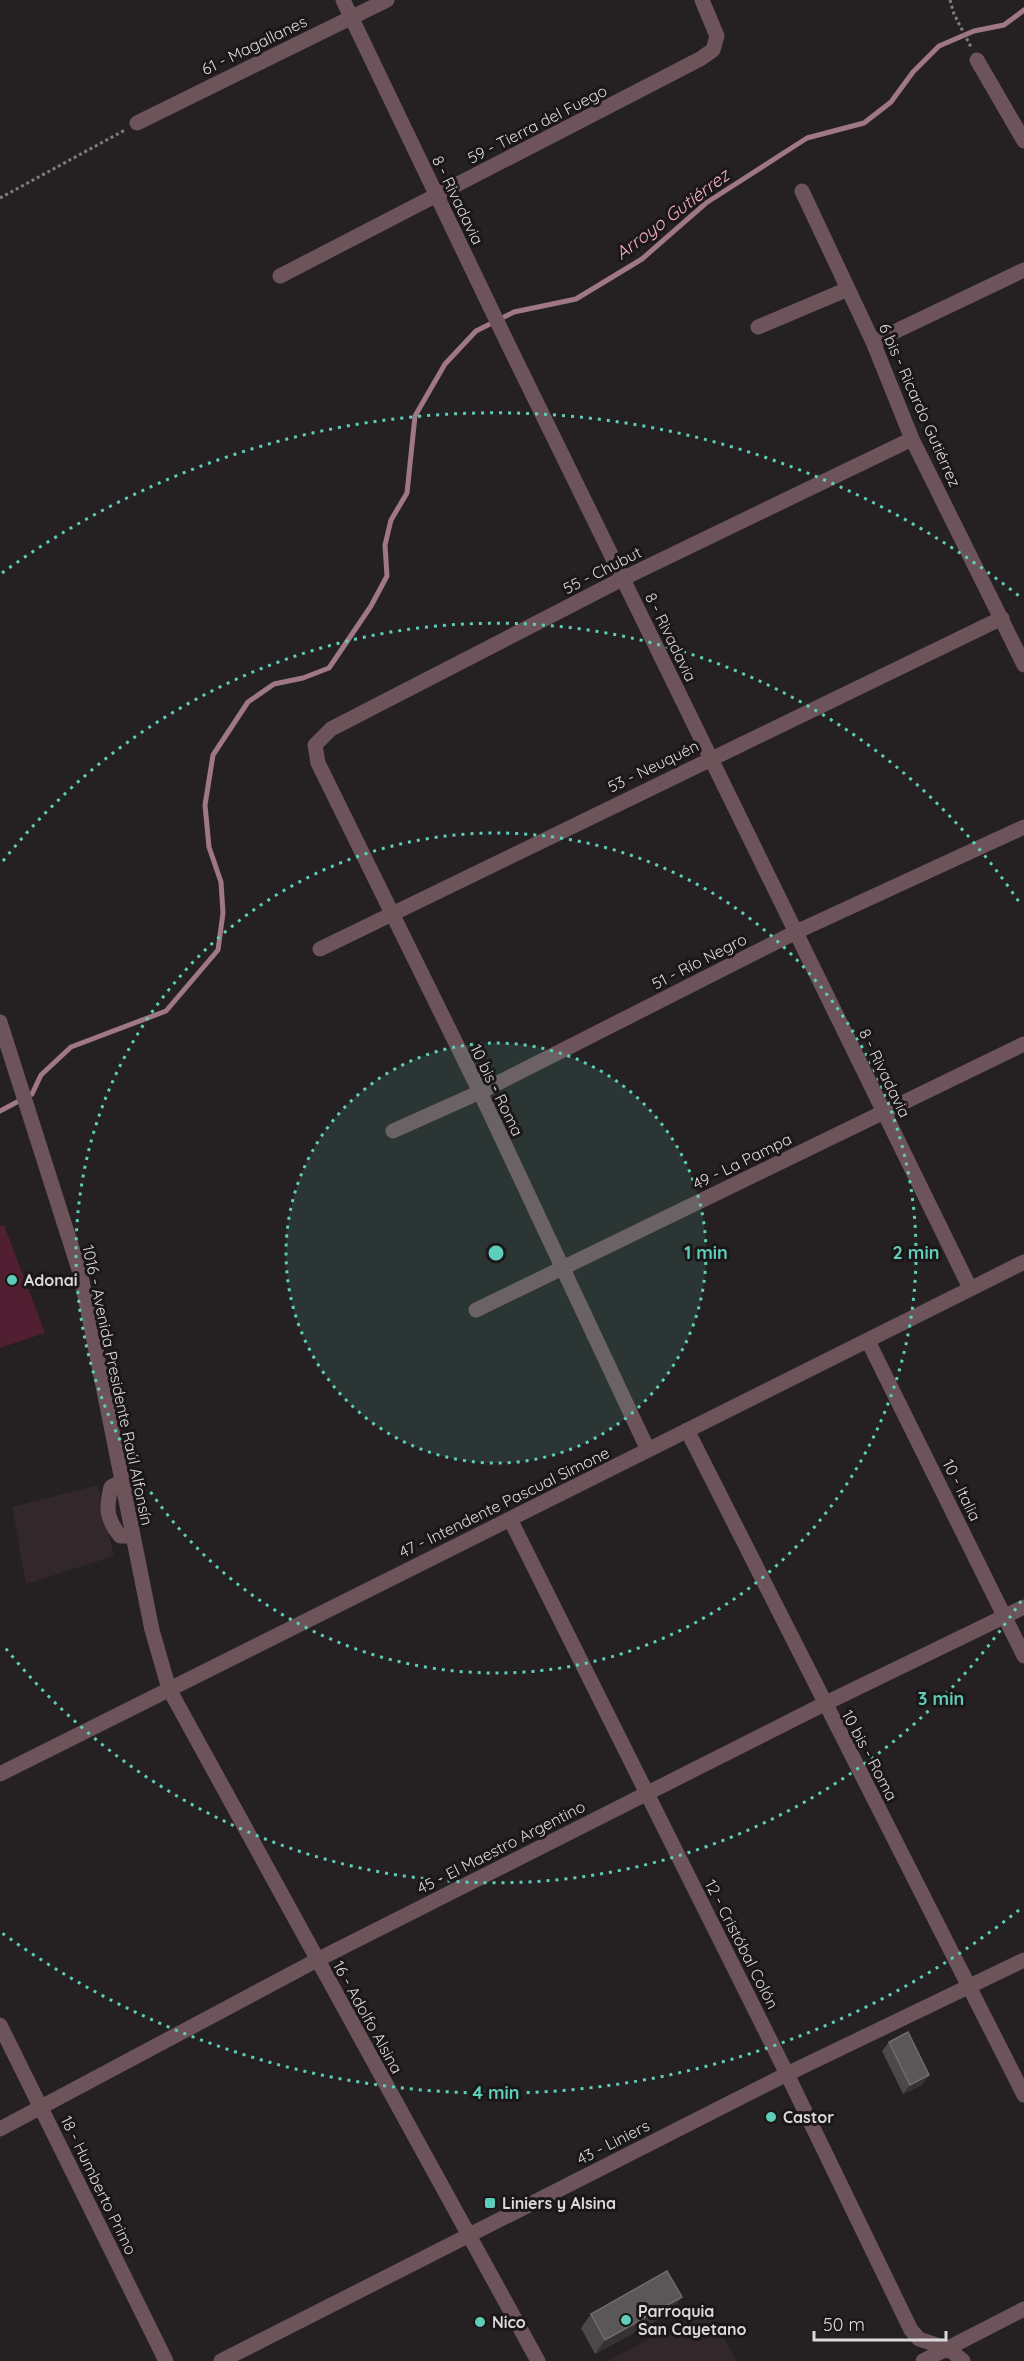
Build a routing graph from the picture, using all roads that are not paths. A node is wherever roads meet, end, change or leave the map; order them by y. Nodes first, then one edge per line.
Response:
1 (343, 0) edge
2 (387, 0) edge
3 (702, 0) edge
4 (351, 18) junction
5 (977, 60) road end
6 (137, 123) road end
7 (1024, 141) edge
8 (802, 191) dead end
9 (436, 196) junction
10 (1024, 270) edge
11 (280, 276) dead end
12 (848, 289) junction
13 (758, 327) dead end
14 (873, 342) junction
15 (912, 439) junction
16 (622, 579) junction
17 (1002, 618) junction
18 (1024, 665) edge
19 (315, 745) joint
20 (710, 758) junction
21 (1024, 827) edge
22 (391, 915) junction
23 (796, 932) junction
24 (320, 949) dead end
25 (0, 1022) edge
26 (1024, 1044) edge
27 (480, 1092) junction
28 (884, 1112) junction
29 (393, 1131) dead end
30 (1024, 1262) edge
31 (562, 1269) junction
32 (970, 1288) junction
33 (476, 1310) dead end
34 (868, 1341) junction
35 (687, 1430) junction
36 (648, 1450) junction
37 (510, 1520) junction
38 (1024, 1608) edge
39 (1005, 1617) junction
40 (1024, 1656) edge
41 (169, 1689) junction
42 (824, 1704) junction
43 (0, 1774) edge
44 (647, 1795) junction
45 (317, 1960) junction
46 (1024, 1960) edge
47 (970, 1986) junction
48 (0, 2025) edge
49 (787, 2074) junction
50 (1024, 2095) edge
51 (41, 2108) junction
52 (0, 2129) edge
53 (467, 2235) junction
54 (1024, 2309) edge
55 (949, 2349) junction
56 (166, 2361) edge
57 (221, 2361) edge
58 (538, 2361) edge
59 (923, 2361) edge
60 (963, 2361) edge

1 - 4 street, 8 - Rivadavia
2 - 4 street, 61 - Magallanes
3 - 9 street, 59 - Tierra del Fuego
4 - 6 street, 61 - Magallanes
4 - 9 street, 8 - Rivadavia
5 - 7 street
8 - 12 street, 6 bis - Ricardo Gutiérrez
9 - 11 street, 59 - Tierra del Fuego
9 - 16 street, 8 - Rivadavia
10 - 14 street
12 - 13 street
12 - 14 street, 6 bis - Ricardo Gutiérrez
14 - 15 street, 6 bis - Ricardo Gutiérrez
15 - 16 street, 55 - Chubut
15 - 17 street, 6 bis - Ricardo Gutiérrez
16 - 19 street, 55 - Chubut
16 - 20 street, 8 - Rivadavia
17 - 18 street, 6 bis - Ricardo Gutiérrez
17 - 20 street, 53 - Neuquén
19 - 22 street, 10 bis - Roma
20 - 22 street, 53 - Neuquén
20 - 23 street, 8 - Rivadavia
21 - 23 street, 51 - Río Negro
22 - 24 street, 53 - Neuquén
22 - 27 street, 10 bis - Roma
23 - 27 street, 51 - Río Negro
23 - 28 street, 8 - Rivadavia
25 - 41 street, 1016 - Avenida Presidente Raúl Alfonsín
26 - 28 street, 49 - La Pampa
27 - 29 street, 51 - Río Negro
27 - 31 street, 10 bis - Roma
28 - 31 street, 49 - La Pampa
28 - 32 street, 8 - Rivadavia
30 - 32 street, 47 - Intendente Pascual Simone
31 - 33 street, 49 - La Pampa
31 - 36 street, 10 bis - Roma
32 - 34 street, 47 - Intendente Pascual Simone
34 - 35 street, 47 - Intendente Pascual Simone
34 - 39 street, 10 - Italia
35 - 36 street, 47 - Intendente Pascual Simone
35 - 42 street, 10 bis - Roma
36 - 37 street, 47 - Intendente Pascual Simone
37 - 41 street, 47 - Intendente Pascual Simone
37 - 44 street, 12 - Cristóbal Colón
38 - 39 street, 45 - El Maestro Argentino
39 - 40 street, 10 - Italia
39 - 42 street, 45 - El Maestro Argentino
41 - 43 street, 47 - Intendente Pascual Simone
41 - 45 street, 16 - Adolfo Alsina
42 - 44 street, 45 - El Maestro Argentino
42 - 47 street, 10 bis - Roma
44 - 45 street, 45 - El Maestro Argentino
44 - 49 street, 12 - Cristóbal Colón
45 - 51 street, 45 - El Maestro Argentino
45 - 53 street, 16 - Adolfo Alsina
46 - 47 street, 43 - Liniers
47 - 49 street, 43 - Liniers
47 - 50 street, 10 bis - Roma
48 - 51 street, 18 - Humberto Primo
49 - 53 street, 43 - Liniers
49 - 55 street, 12 - Cristóbal Colón
51 - 52 street, 45 - El Maestro Argentino
51 - 56 street, 18 - Humberto Primo
53 - 57 street, 43 - Liniers
53 - 58 street, 16 - Adolfo Alsina
54 - 55 street
55 - 59 street
55 - 60 street, 12 - Cristóbal Colón

